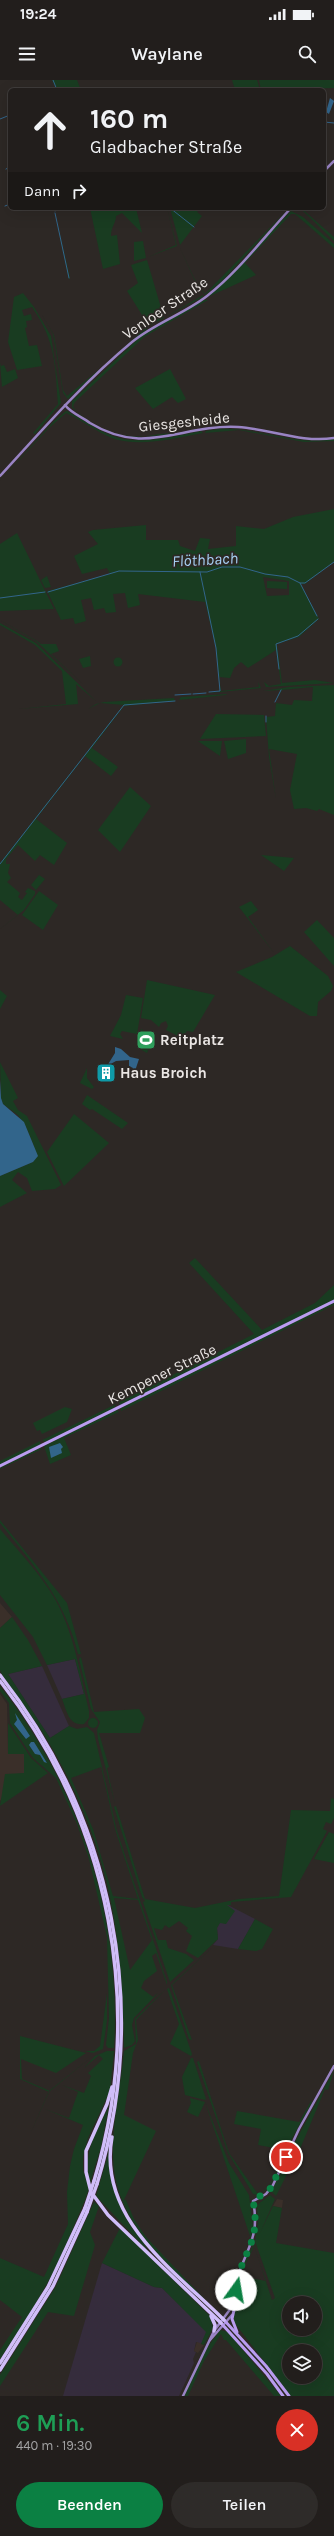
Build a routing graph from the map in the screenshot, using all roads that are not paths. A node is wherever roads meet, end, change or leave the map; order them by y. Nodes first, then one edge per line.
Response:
1 (334, 161) edge
2 (326, 169) edge
3 (289, 210) edge
4 (65, 405) junction
5 (334, 438) edge
6 (0, 476) edge
7 (334, 1301) edge
8 (0, 1466) edge
9 (0, 1675) edge
10 (0, 1682) edge
11 (117, 2052) junction
12 (334, 2066) edge
13 (116, 2103) junction
14 (96, 2182) junction
15 (86, 2210) junction
16 (236, 2296) junction
17 (234, 2310) junction
18 (210, 2313) junction
19 (225, 2321) junction
20 (222, 2324) junction
21 (214, 2332) junction
22 (237, 2334) junction
23 (210, 2340) junction
24 (0, 2364) edge
25 (0, 2370) edge
26 (183, 2396) edge
27 (283, 2396) edge
28 (289, 2396) edge

1 - 2 main road
3 - 4 main road, Venloer Straße
4 - 5 main road, Giesgesheide
4 - 6 main road, Venloer Straße
7 - 8 main road, Kempener Straße
9 - 13 highway
10 - 11 highway
11 - 14 highway
11 - 18 highway
12 - 16 main road
13 - 14 highway
13 - 19 highway
14 - 15 highway, bridge
15 - 24 highway
15 - 25 highway
16 - 17 main road
16 - 19 main road
17 - 19 main road
17 - 22 main road
18 - 20 highway
18 - 21 highway
19 - 20 main road
19 - 22 main road
20 - 21 main road
20 - 23 main road
20 - 27 main road
21 - 23 main road
22 - 28 main road
23 - 26 main road

